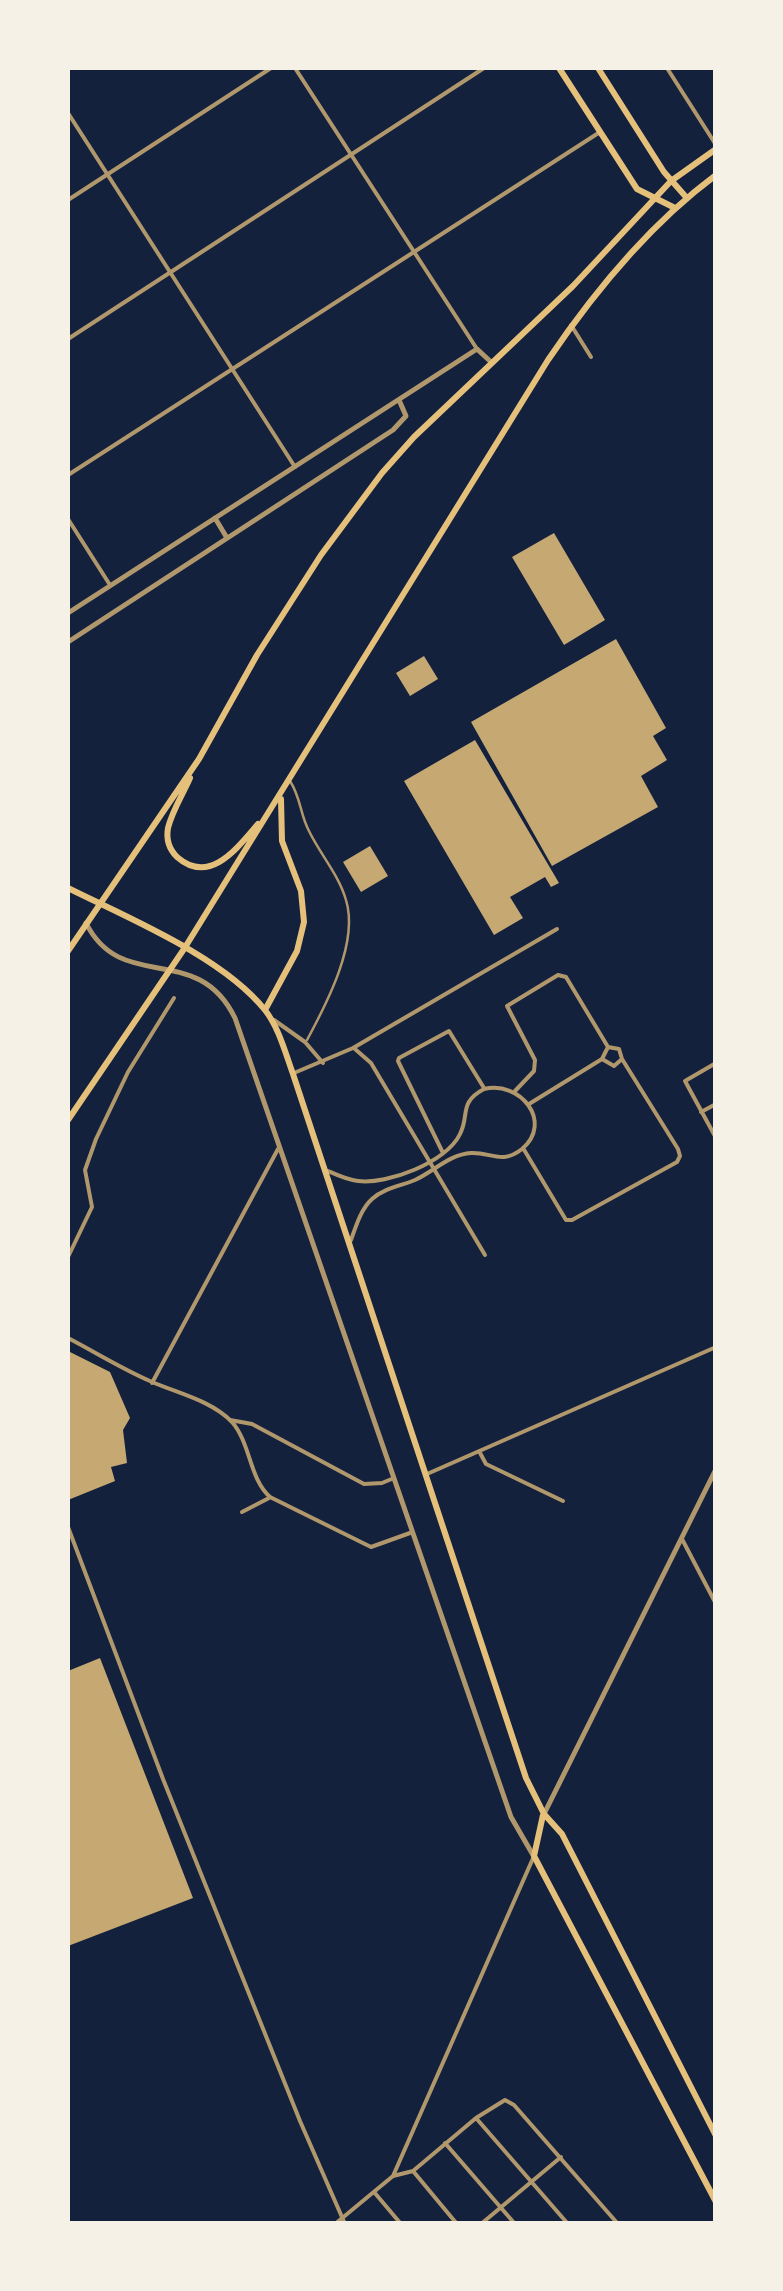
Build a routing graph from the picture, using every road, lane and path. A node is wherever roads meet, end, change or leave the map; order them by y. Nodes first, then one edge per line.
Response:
1 (271, 68) edge
2 (295, 68) edge
3 (484, 68) edge
4 (560, 68) edge
5 (598, 68) edge
6 (667, 68) edge
7 (68, 114) edge
8 (600, 132) junction
9 (716, 147) edge
10 (350, 152) junction
11 (106, 173) junction
12 (716, 175) edge
13 (671, 181) junction
14 (686, 197) junction
15 (653, 199) junction
16 (68, 200) edge
17 (675, 208) junction
18 (415, 251) junction
19 (169, 271) junction
20 (571, 325) junction
21 (68, 339) edge
22 (476, 349) junction
23 (591, 357) dead end
24 (491, 362) junction
25 (231, 368) junction
26 (399, 400) junction
27 (294, 467) junction
28 (68, 475) edge
29 (215, 518) junction
30 (68, 520) edge
31 (227, 538) junction
32 (110, 586) junction
33 (68, 613) edge
34 (68, 642) edge
35 (199, 759) junction
36 (289, 780) junction
37 (281, 795) junction
38 (274, 806) junction
39 (68, 888) edge
40 (99, 904) junction
41 (86, 923) junction
42 (557, 929) dead end
43 (184, 949) junction
44 (68, 951) edge
45 (170, 970) junction
46 (174, 998) dead end
47 (264, 1010) junction
48 (270, 1018) junction
49 (306, 1042) junction
50 (353, 1048) junction
51 (606, 1048) junction
52 (603, 1061) junction
53 (620, 1062) junction
54 (323, 1063) junction
55 (716, 1064) edge
56 (292, 1074) junction
57 (484, 1090) junction
58 (515, 1091) junction
59 (529, 1104) junction
60 (716, 1104) edge
61 (702, 1112) junction
62 (68, 1120) edge
63 (716, 1138) edge
64 (281, 1145) junction
65 (523, 1148) junction
66 (443, 1153) junction
67 (429, 1161) junction
68 (434, 1168) junction
69 (323, 1169) junction
70 (349, 1244) junction
71 (484, 1255) dead end
72 (68, 1257) edge
73 (68, 1338) edge
74 (716, 1347) edge
75 (152, 1383) junction
76 (230, 1420) junction
77 (479, 1451) junction
78 (716, 1469) edge
79 (427, 1474) junction
80 (394, 1478) junction
81 (270, 1497) junction
82 (562, 1501) dead end
83 (242, 1512) dead end
84 (68, 1527) edge
85 (414, 1532) junction
86 (682, 1539) junction
87 (716, 1604) edge
88 (544, 1814) junction
89 (534, 1856) junction
90 (476, 2118) junction
91 (716, 2136) edge
92 (446, 2144) junction
93 (560, 2157) junction
94 (413, 2171) junction
95 (393, 2176) junction
96 (531, 2180) junction
97 (374, 2192) junction
98 (716, 2202) edge
99 (500, 2207) junction
100 (343, 2221) edge
101 (335, 2224) edge
102 (401, 2224) edge
103 (457, 2224) edge
104 (481, 2224) edge
105 (515, 2224) edge
106 (568, 2224) edge
107 (618, 2224) edge

1 - 11 street
2 - 10 street
3 - 10 street
4 - 8 main road
5 - 13 main road
6 - 9 street
7 - 11 street
8 - 15 main road
8 - 18 street
9 - 13 main road
10 - 18 street
10 - 19 street
11 - 16 street
11 - 19 street
12 - 14 main road
13 - 14 main road
13 - 15 main road
14 - 17 main road
15 - 17 main road
15 - 24 main road
17 - 20 main road
18 - 22 street
18 - 25 street
19 - 21 street
19 - 25 street
20 - 23 street
20 - 36 main road
22 - 24 street
22 - 26 street
24 - 35 main road
25 - 27 street
25 - 28 street
26 - 27 street
26 - 31 street
27 - 29 street
29 - 31 street
29 - 32 street
30 - 32 street
31 - 34 street
32 - 33 street
35 - 38 main road
35 - 40 main road
36 - 37 main road
36 - 49 lane
37 - 38 main road
37 - 47 main road
38 - 43 main road
39 - 40 main road
40 - 41 main road
40 - 43 main road
41 - 44 main road
41 - 45 street
42 - 50 street
43 - 45 main road
43 - 47 main road
45 - 62 main road
45 - 64 street
46 - 72 street
47 - 48 main road
48 - 49 street
48 - 56 main road
49 - 54 street
50 - 54 street
50 - 67 street
51 - 52 street
51 - 53 street
51 - 58 street
52 - 53 street
52 - 59 street
53 - 65 street
54 - 56 street
55 - 61 street
56 - 69 main road
57 - 58 street
57 - 66 street
57 - 66 street
58 - 59 street
59 - 65 street
60 - 61 street
61 - 63 street
64 - 75 street
64 - 80 street
65 - 68 street
66 - 67 street
67 - 68 street
67 - 69 street
68 - 70 street
68 - 71 street
69 - 70 main road
70 - 79 main road
73 - 75 street
74 - 77 street
75 - 76 street
76 - 80 street
76 - 81 street
77 - 79 street
77 - 82 street
78 - 86 street
79 - 88 main road
80 - 85 street
81 - 83 street
81 - 85 street
84 - 100 street
85 - 89 street
86 - 87 street
86 - 88 street
88 - 89 main road
88 - 91 main road
89 - 95 street
89 - 98 main road
90 - 92 street
90 - 93 street
90 - 96 street
92 - 94 street
92 - 99 street
93 - 96 street
93 - 107 street
94 - 95 street
94 - 103 street
95 - 97 street
96 - 99 street
96 - 106 street
97 - 100 street
97 - 102 street
99 - 104 street
99 - 105 street
100 - 101 street

